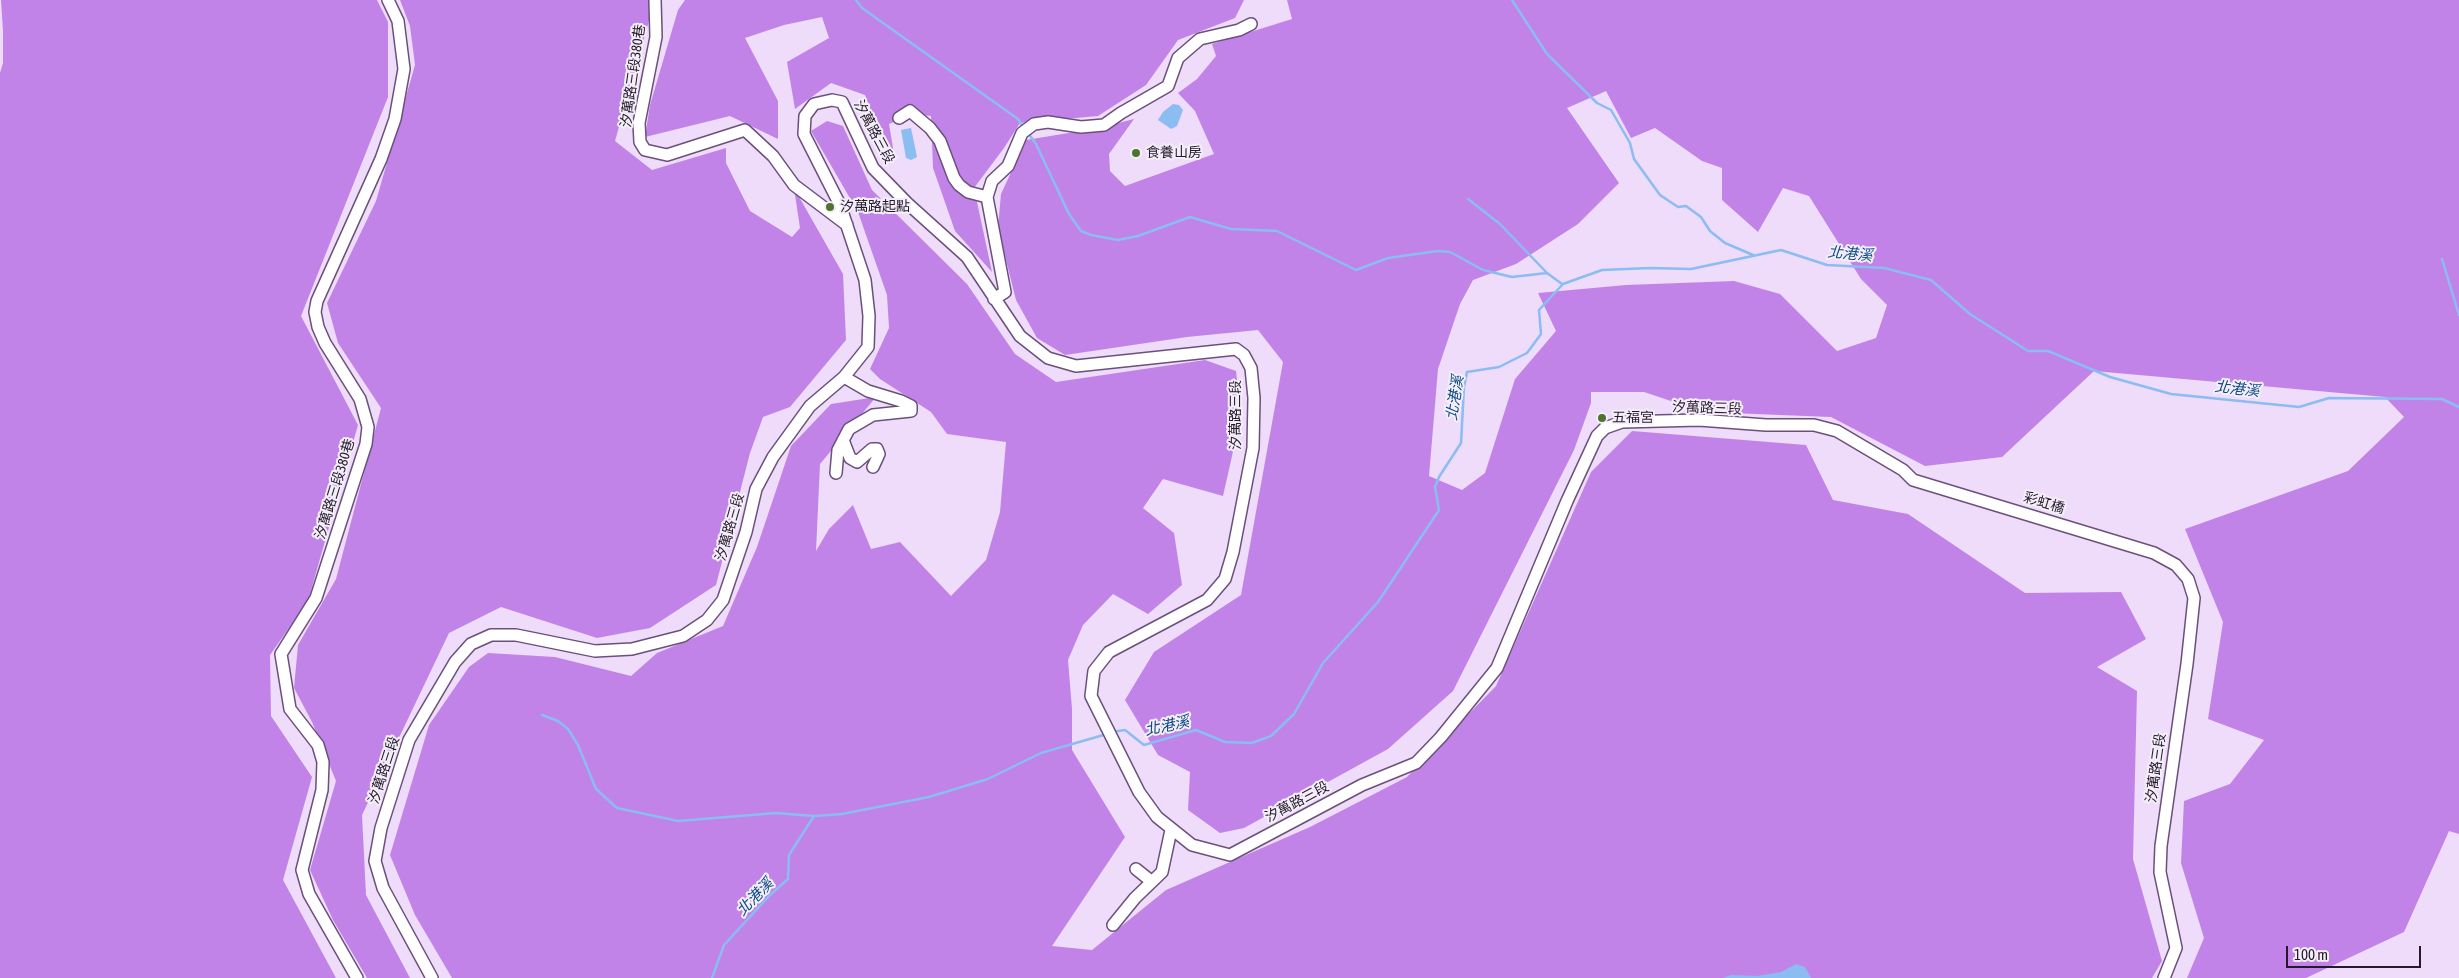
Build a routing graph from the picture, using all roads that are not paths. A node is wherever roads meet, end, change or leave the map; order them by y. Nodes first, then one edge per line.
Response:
1 (388, 0) edge
2 (655, 0) edge
3 (1250, 24) dead end
4 (899, 118) dead end
5 (987, 197) junction
6 (848, 224) junction
7 (994, 299) junction
8 (844, 377) junction
9 (843, 440) junction
10 (873, 468) dead end
11 (1903, 470) joint
12 (836, 472) dead end
13 (2176, 565) joint
14 (1171, 830) junction
15 (1136, 869) dead end
16 (1151, 881) junction
17 (1113, 924) dead end
18 (357, 978) edge
19 (432, 978) edge
20 (2164, 978) edge

1 - 18 street, 汐萬路三段380巷
2 - 6 street, 汐萬路三段380巷
3 - 5 street
4 - 5 street
5 - 7 street
6 - 7 street, 汐萬路三段
6 - 8 street, 汐萬路三段
7 - 14 street, 汐萬路三段
8 - 9 street
8 - 19 street, 汐萬路三段
9 - 10 street
9 - 12 street
11 - 13 street, 彩虹橋
11 - 14 street, 汐萬路三段
13 - 20 street, 汐萬路三段
14 - 16 street
15 - 16 street
16 - 17 street

